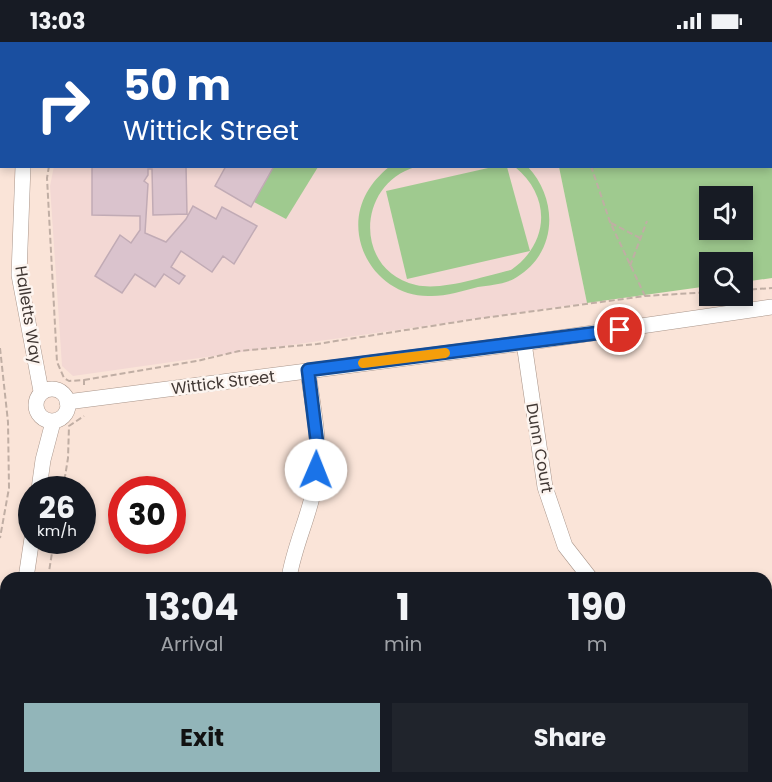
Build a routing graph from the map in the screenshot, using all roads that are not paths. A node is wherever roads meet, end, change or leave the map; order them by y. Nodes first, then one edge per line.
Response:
1 (23, 168) edge
2 (772, 306) edge
3 (524, 343) junction
4 (308, 370) junction
5 (41, 392) junction
6 (67, 402) junction
7 (53, 422) junction
8 (41, 476) edge
9 (30, 554) edge
10 (27, 572) edge
11 (290, 572) edge
12 (586, 572) edge

1 - 5 street, Halletts Way
2 - 3 street, Wittick Street
3 - 4 street, Wittick Street
3 - 12 street, Dunn Court
4 - 6 street, Wittick Street
4 - 11 street
5 - 6 street
5 - 7 street
6 - 7 street
7 - 8 street
9 - 10 street

